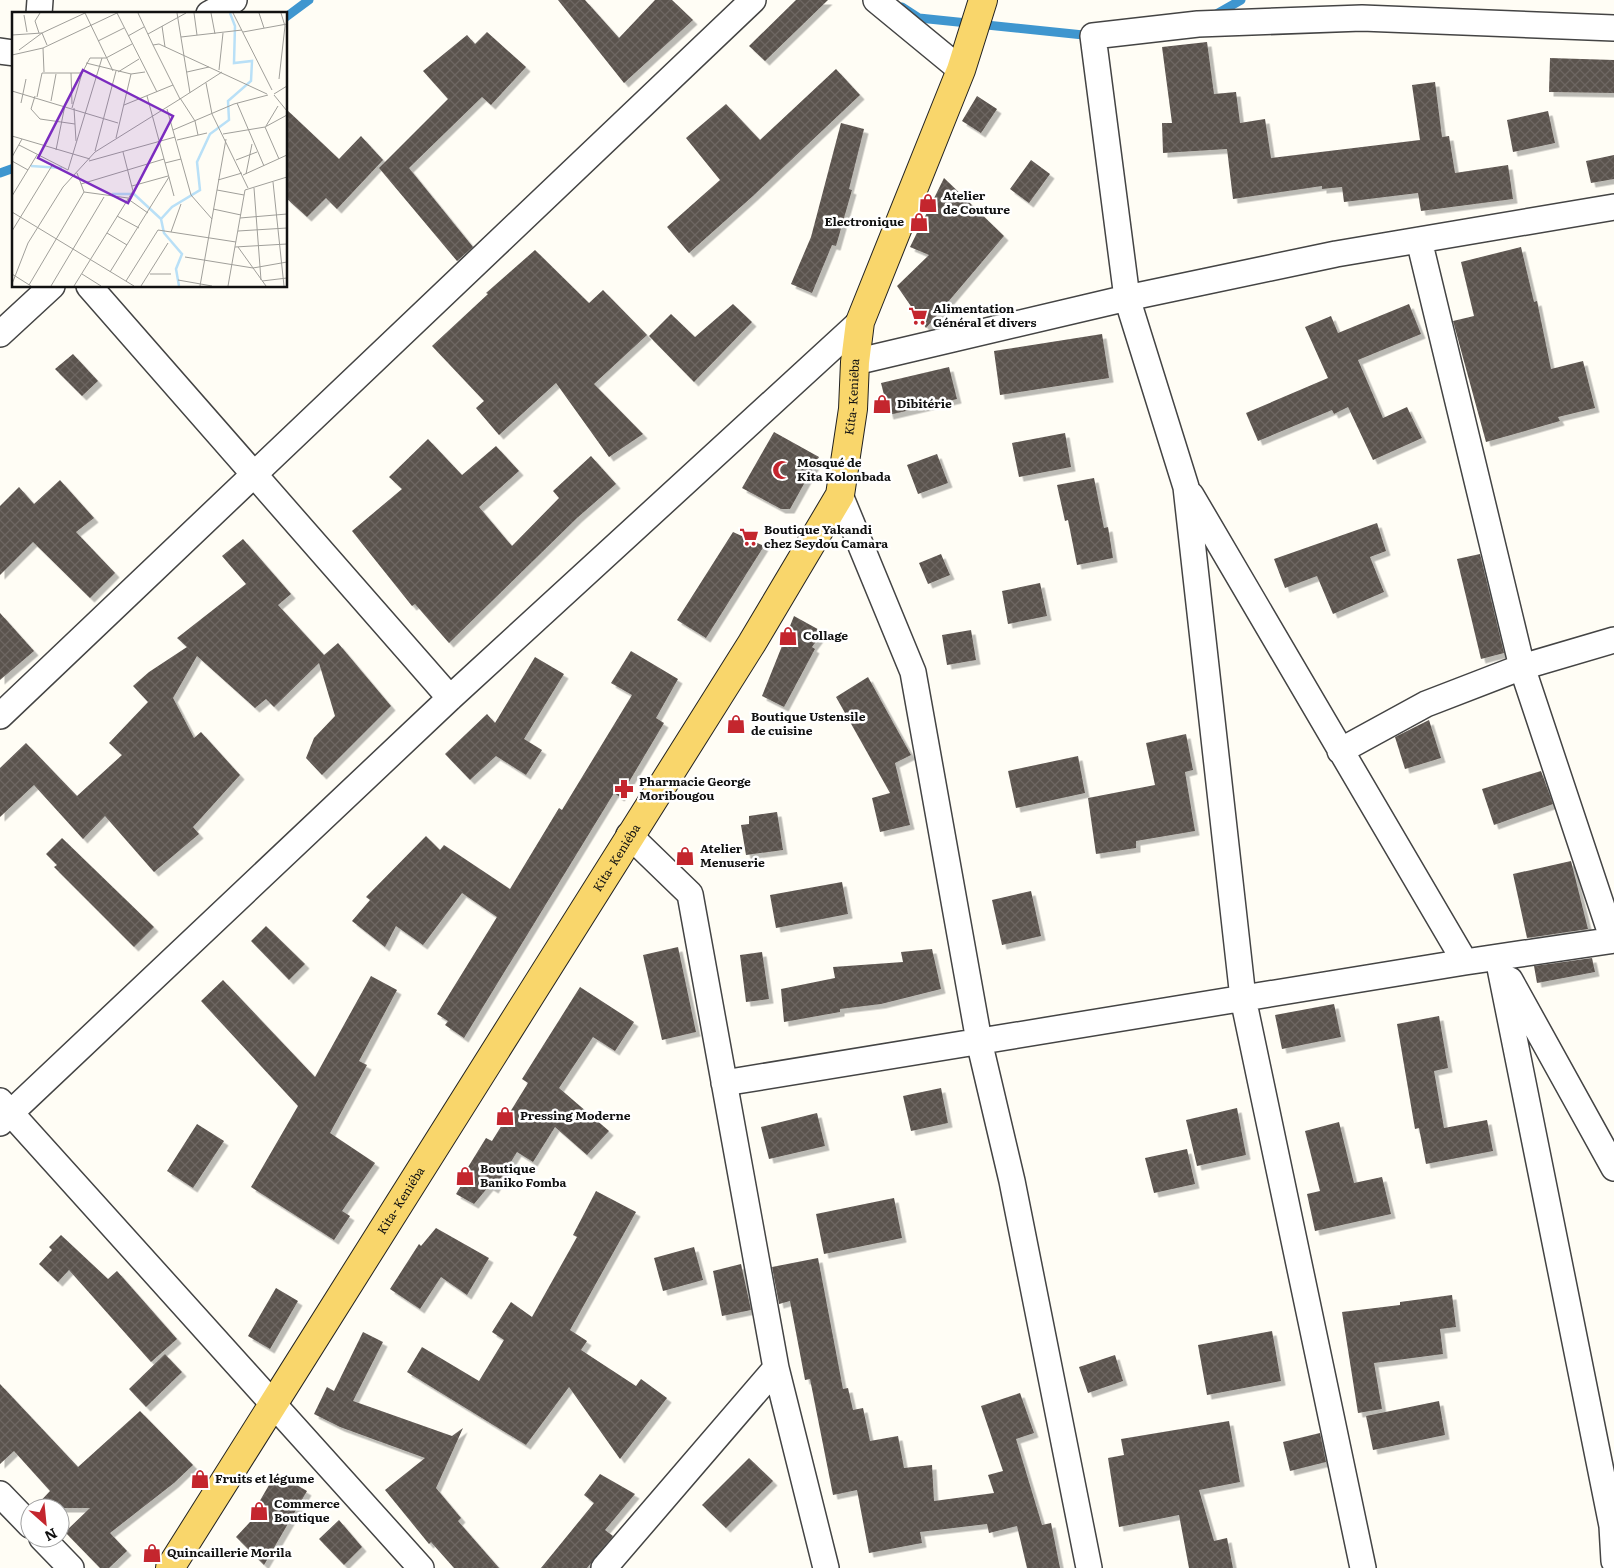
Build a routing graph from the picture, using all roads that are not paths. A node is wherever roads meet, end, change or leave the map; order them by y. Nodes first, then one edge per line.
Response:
1 (234, 0) edge
2 (753, 0) edge
3 (876, 0) edge
4 (983, 0) edge
5 (1362, 9) edge
6 (213, 12) edge
7 (1614, 28) edge
8 (961, 70) junction
9 (1614, 207) edge
10 (1419, 240) junction
11 (50, 288) edge
12 (91, 288) edge
13 (1127, 298) junction
14 (860, 322) junction
15 (0, 334) edge
16 (855, 362) junction
17 (255, 476) junction
18 (1186, 487) junction
19 (840, 495) junction
20 (1614, 640) edge
21 (1522, 667) junction
22 (450, 698) junction
23 (0, 716) edge
24 (1340, 751) junction
25 (629, 835) junction
26 (1613, 940) edge
27 (1498, 958) junction
28 (1465, 962) junction
29 (1243, 998) junction
30 (979, 1041) junction
31 (724, 1083) junction
32 (4, 1113) edge
33 (1614, 1168) edge
34 (776, 1368) junction
35 (273, 1404) junction
36 (0, 1494) edge
37 (20, 1515) edge
38 (1613, 1526) edge
39 (52, 1548) edge
40 (1614, 1560) edge
41 (71, 1568) edge
42 (170, 1568) edge
43 (421, 1568) edge
44 (604, 1568) edge
45 (826, 1568) edge
46 (1090, 1568) edge
47 (1363, 1568) edge

1 - 6 street
2 - 17 street
3 - 8 street
4 - 8 main road, Kita- Keniéba
5 - 7 street
5 - 13 street
8 - 14 main road, Kita- Keniéba
9 - 10 street
10 - 13 street
10 - 21 street
11 - 15 street
12 - 17 street
13 - 16 street
13 - 18 street
14 - 16 main road, Kita- Keniéba
14 - 22 street
16 - 19 main road, Kita- Keniéba
17 - 22 street
17 - 23 street
18 - 24 street
18 - 29 street
19 - 25 main road, Kita- Keniéba
19 - 30 street
20 - 21 street
21 - 24 street
21 - 26 street
22 - 32 street
24 - 28 street
25 - 31 street
25 - 35 main road, Kita- Keniéba
26 - 27 street
27 - 28 street
27 - 33 street
27 - 38 street
28 - 29 street
29 - 30 street
29 - 47 street
30 - 31 street
30 - 46 street
31 - 34 street
32 - 35 street
34 - 44 street
34 - 45 street
35 - 42 main road, Kita- Keniéba
35 - 43 street
36 - 37 street
38 - 40 street
39 - 41 street

